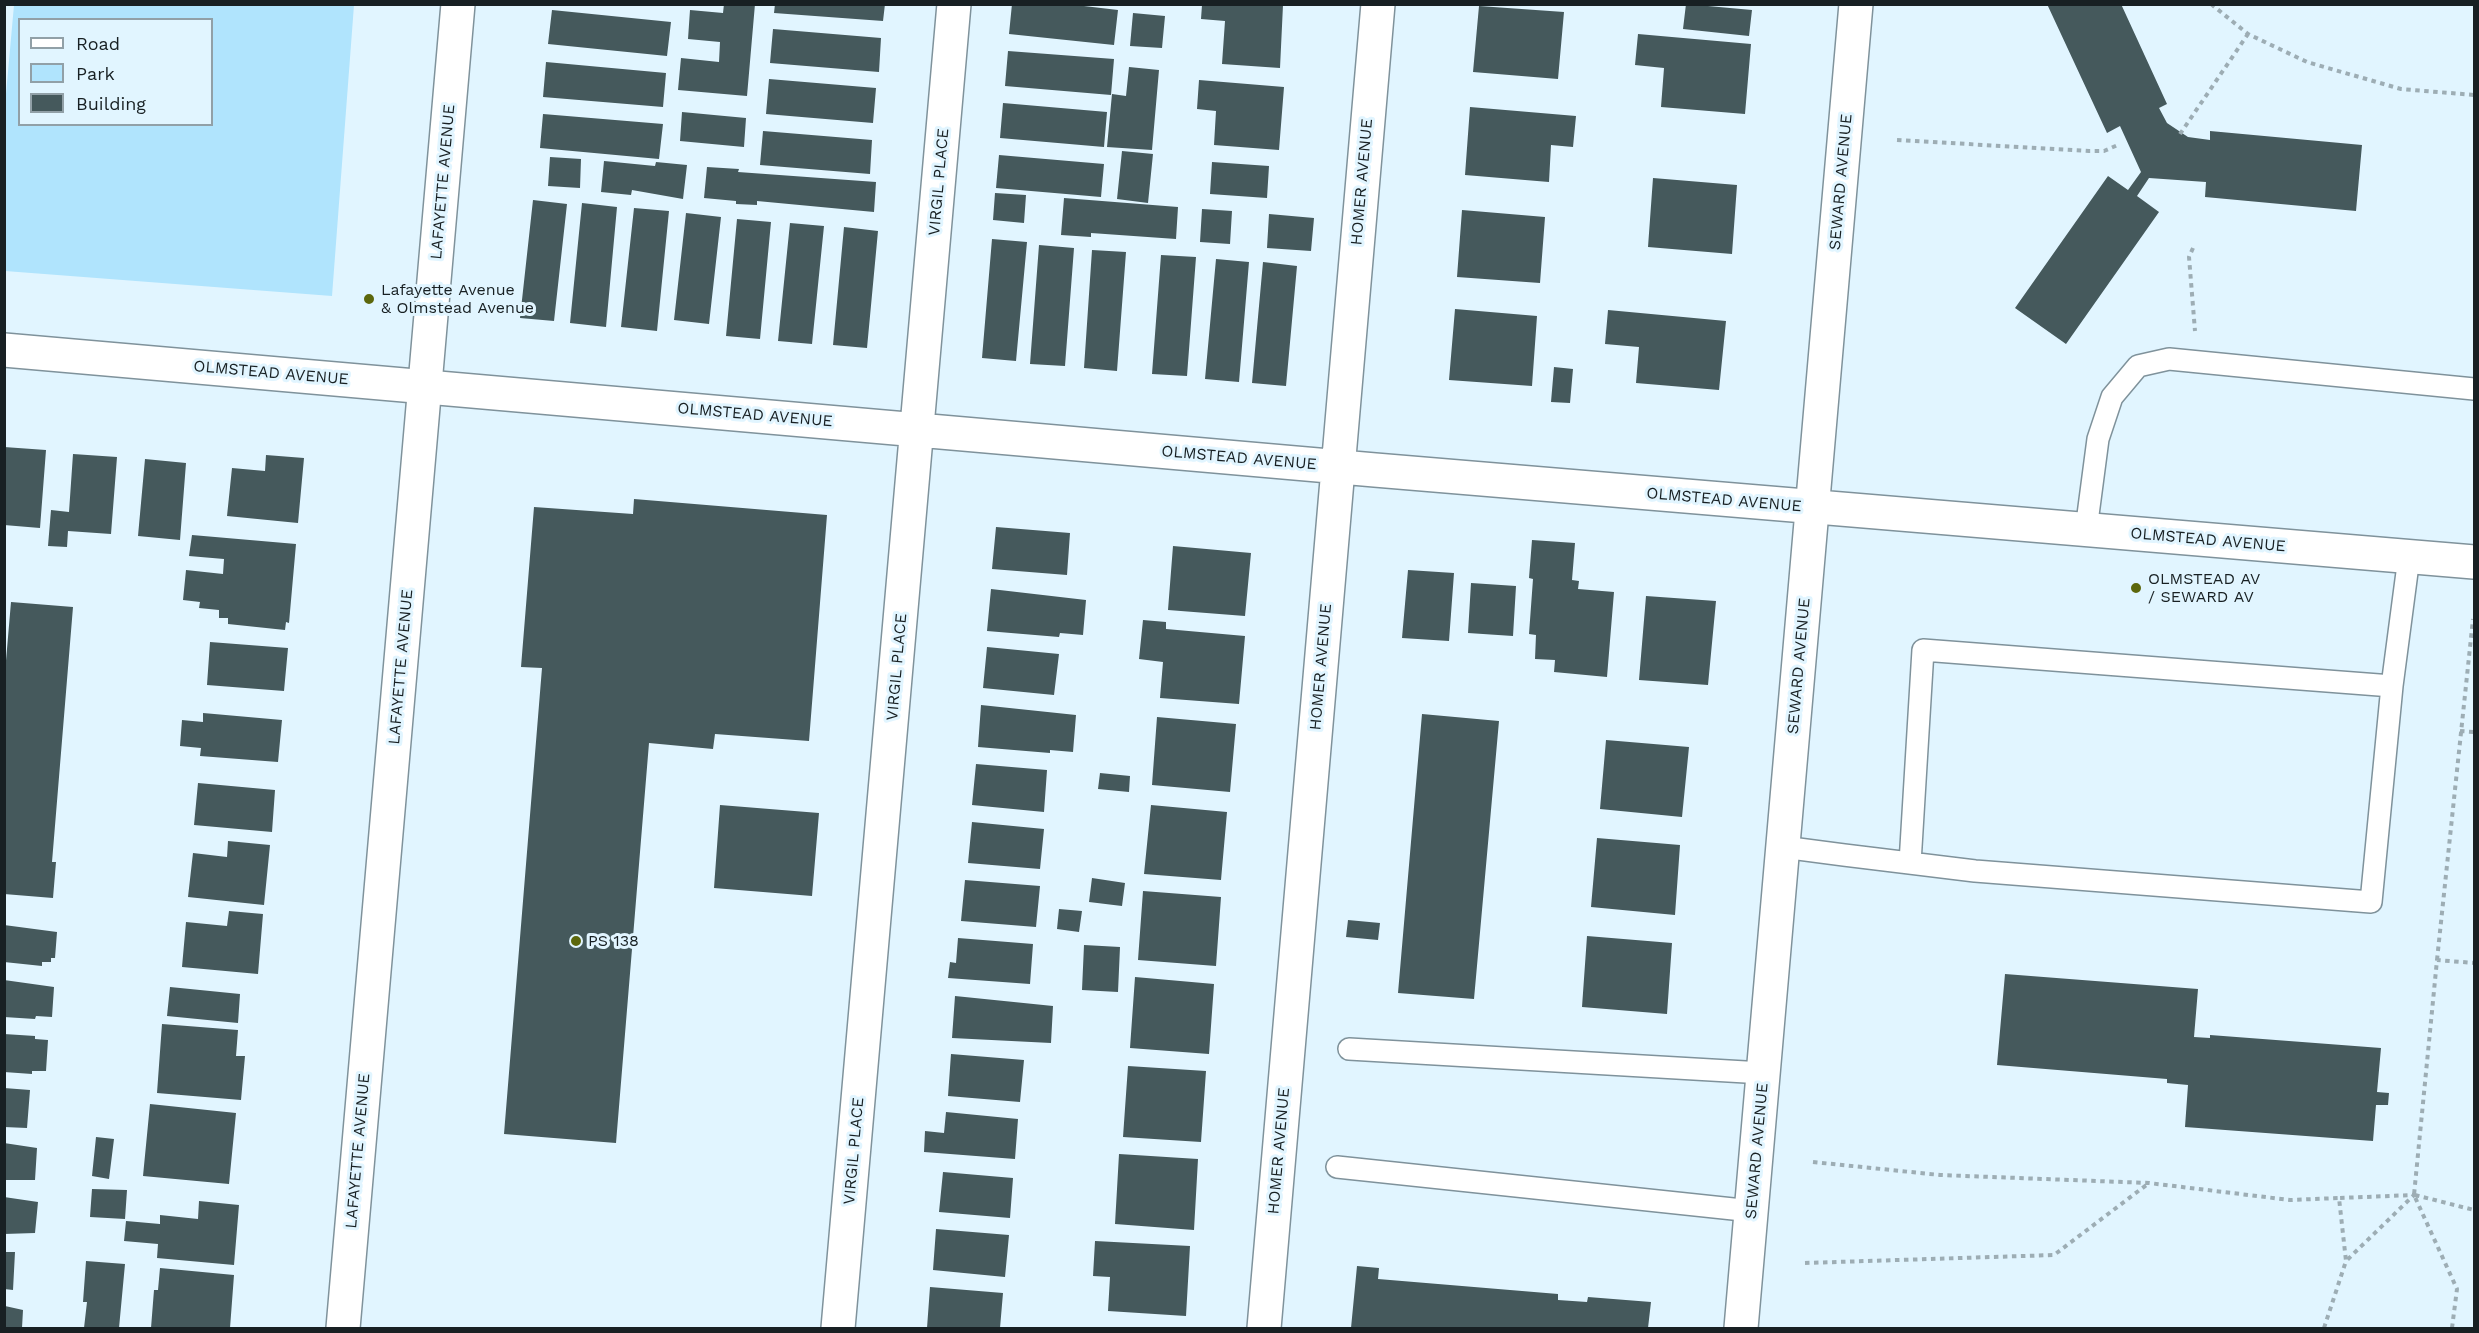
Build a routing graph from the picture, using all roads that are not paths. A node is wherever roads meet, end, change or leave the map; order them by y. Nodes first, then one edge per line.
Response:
1 (459, 4) edge
2 (954, 4) edge
3 (1378, 4) edge
4 (1856, 4) edge
5 (4, 350) edge
6 (425, 387) junction
7 (2475, 389) edge
8 (917, 430) junction
9 (1338, 466) junction
10 (1812, 507) junction
11 (2086, 530) junction
12 (2409, 557) junction
13 (2475, 562) edge
14 (2392, 686) junction
15 (1783, 847) junction
16 (1910, 863) junction
17 (1349, 1049) dead end
18 (1763, 1073) junction
19 (1337, 1167) dead end
20 (1752, 1211) junction
21 (343, 1329) edge
22 (838, 1329) edge
23 (1264, 1329) edge
24 (1741, 1329) edge

1 - 6 street, LAFAYETTE AVENUE
2 - 8 street, VIRGIL PLACE
3 - 9 street, HOMER AVENUE
4 - 10 street, SEWARD AVENUE
5 - 6 street, OLMSTEAD AVENUE
6 - 8 street, OLMSTEAD AVENUE
6 - 21 street, LAFAYETTE AVENUE
7 - 11 lane
8 - 9 street, OLMSTEAD AVENUE
8 - 22 street, VIRGIL PLACE
9 - 10 street, OLMSTEAD AVENUE
9 - 23 street, HOMER AVENUE
10 - 11 street, OLMSTEAD AVENUE
10 - 15 street, SEWARD AVENUE
11 - 12 street, OLMSTEAD AVENUE
12 - 13 street, OLMSTEAD AVENUE
12 - 14 lane
14 - 16 lane
14 - 16 lane
15 - 16 lane
15 - 18 street, SEWARD AVENUE
17 - 18 lane
18 - 20 street, SEWARD AVENUE
19 - 20 lane
20 - 24 street, SEWARD AVENUE

